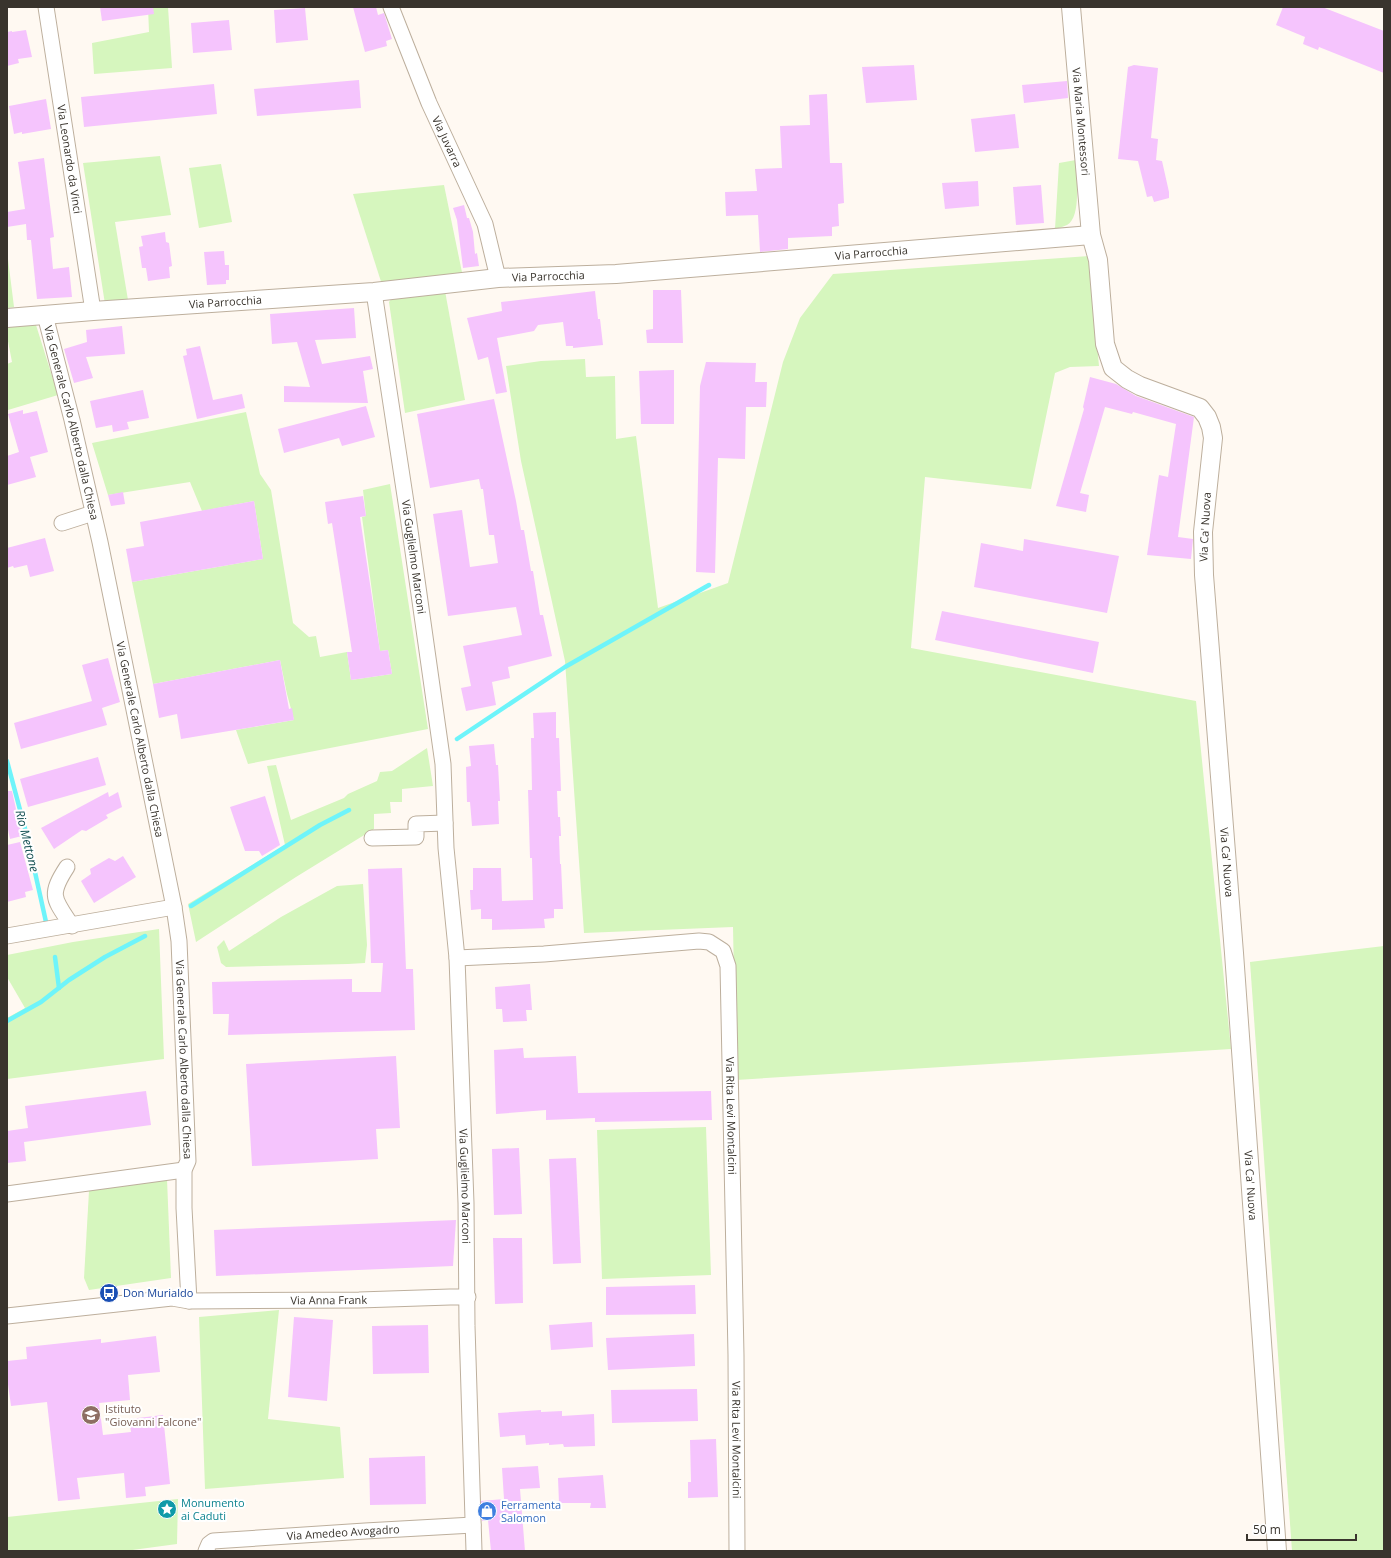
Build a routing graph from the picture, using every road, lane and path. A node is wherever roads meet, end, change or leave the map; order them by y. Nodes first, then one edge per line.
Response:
1 (46, 7) edge
2 (391, 7) edge
3 (1072, 7) edge
4 (1091, 235) junction
5 (498, 278) junction
6 (374, 292) junction
7 (93, 311) junction
8 (45, 315) junction
9 (7, 318) edge
10 (92, 510) junction
11 (62, 523) dead end
12 (445, 823) junction
13 (372, 838) dead end
14 (67, 867) dead end
15 (174, 907) junction
16 (72, 926) junction
17 (7, 936) edge
18 (457, 958) junction
19 (184, 1170) junction
20 (7, 1194) edge
21 (468, 1298) junction
22 (189, 1301) junction
23 (7, 1316) edge
24 (473, 1525) junction
25 (209, 1546) edge
26 (474, 1551) edge
27 (737, 1551) edge
28 (1277, 1551) edge

1 - 7 street, Via Leonardo da Vinci
2 - 5 street, Via Juvarra
3 - 4 street, Via Maria Montessori
4 - 5 street, Via Parrocchia
4 - 28 street, Via Ca' Nuova
5 - 6 street, Via Parrocchia
6 - 7 street, Via Parrocchia
6 - 12 street, Via Guglielmo Marconi
7 - 8 street, Via Parrocchia
8 - 9 street, Via Parrocchia
8 - 10 street, Via Generale Carlo Alberto dalla Chiesa
10 - 11 street
10 - 15 street, Via Generale Carlo Alberto dalla Chiesa
12 - 13 street
12 - 18 street, Via Guglielmo Marconi
14 - 16 street
15 - 16 street
15 - 19 street, Via Generale Carlo Alberto dalla Chiesa
16 - 17 street
18 - 21 street, Via Guglielmo Marconi
18 - 27 street, Via Rita Levi Montalcini
19 - 20 street, Via Generale Carlo Alberto dalla Chiesa
19 - 22 street, Via Generale Carlo Alberto dalla Chiesa
21 - 22 street, Via Anna Frank
21 - 24 street, Via Guglielmo Marconi
22 - 23 street, Via Anna Frank
24 - 25 street, Via Amedeo Avogadro
24 - 26 street, Via Guglielmo Marconi

